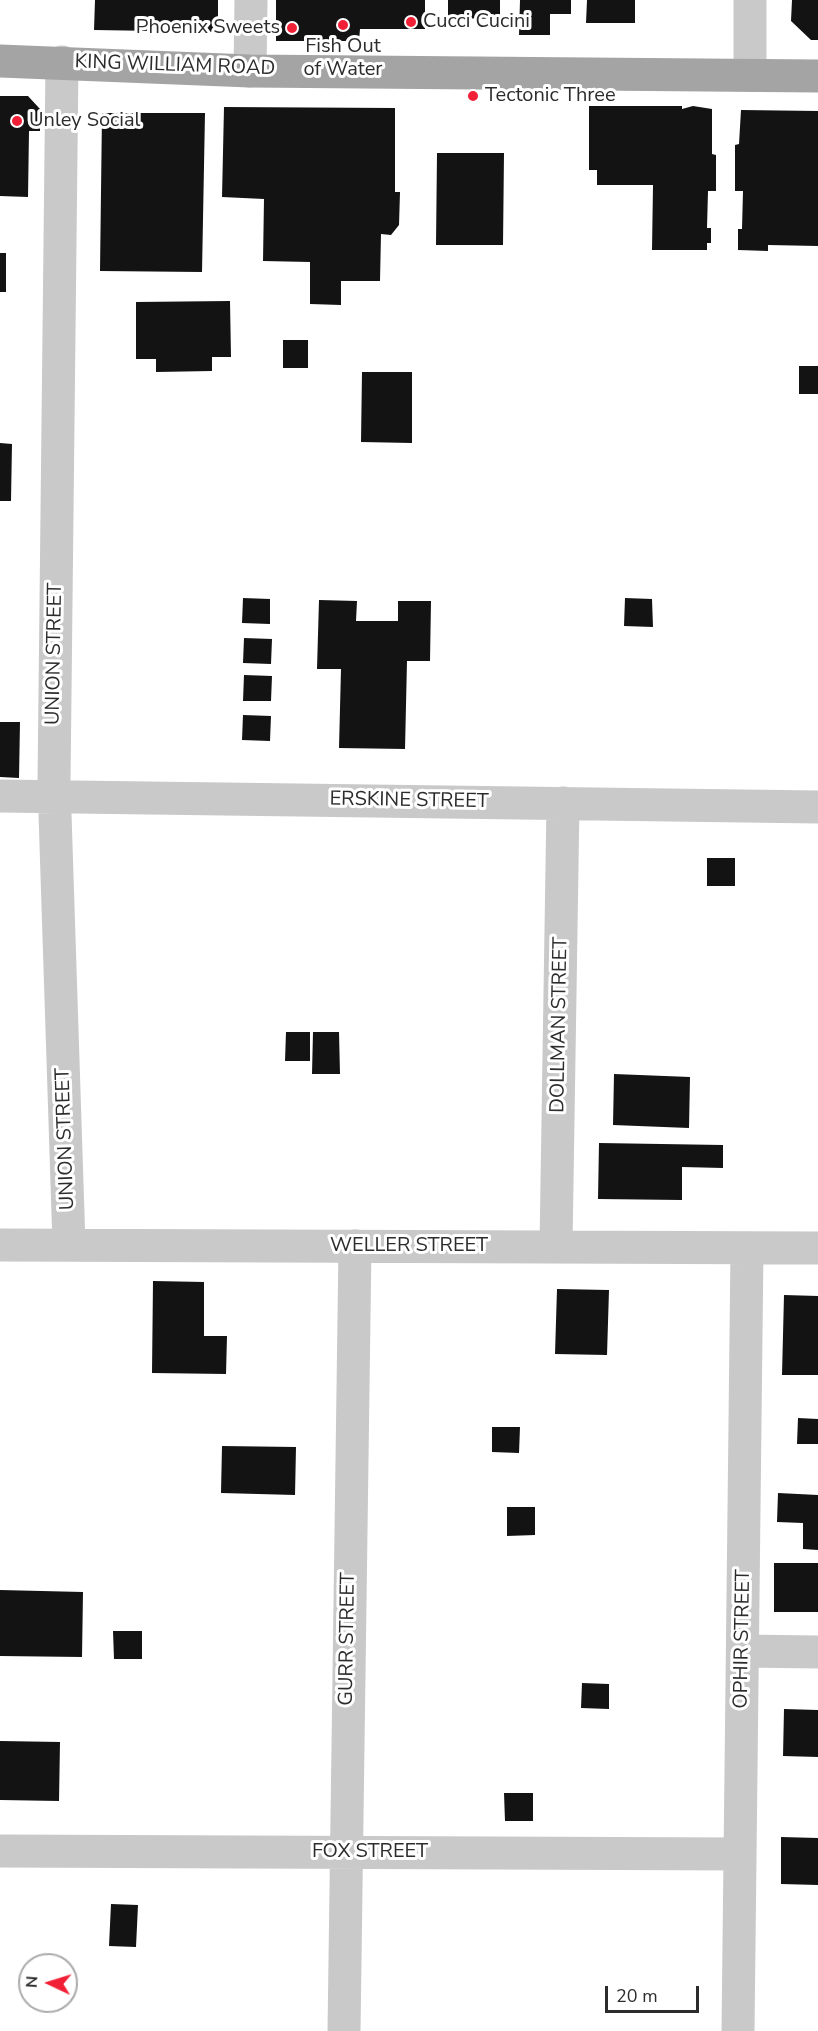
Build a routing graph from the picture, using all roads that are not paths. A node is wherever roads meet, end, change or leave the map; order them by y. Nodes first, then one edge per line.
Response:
1 (251, 0) edge
2 (750, 0) edge
3 (0, 61) edge
4 (62, 62) junction
5 (250, 71) junction
6 (750, 75) junction
7 (818, 76) edge
8 (0, 796) edge
9 (54, 797) junction
10 (563, 803) junction
11 (818, 807) edge
12 (0, 1245) edge
13 (69, 1245) junction
14 (355, 1246) junction
15 (556, 1246) junction
16 (747, 1248) junction
17 (818, 1248) edge
18 (743, 1651) junction
19 (818, 1652) edge
20 (0, 1851) edge
21 (344, 1852) junction
22 (740, 1854) junction
23 (344, 2031) edge
24 (738, 2031) edge

1 - 5 street
2 - 6 street
3 - 4 main road, KING WILLIAM ROAD
4 - 5 main road, KING WILLIAM ROAD
4 - 9 street, UNION STREET
5 - 6 main road, KING WILLIAM ROAD
6 - 7 main road, KING WILLIAM ROAD
8 - 9 street, ERSKINE STREET
9 - 10 street, ERSKINE STREET
9 - 13 street, UNION STREET
10 - 11 street, ERSKINE STREET
10 - 15 street, DOLLMAN STREET
12 - 13 street, WELLER STREET
13 - 14 street, WELLER STREET
14 - 15 street, WELLER STREET
14 - 21 street, GURR STREET
15 - 16 street, WELLER STREET
16 - 17 street, WELLER STREET
16 - 18 street, OPHIR STREET
18 - 19 street
18 - 22 street, OPHIR STREET
20 - 21 street, FOX STREET
21 - 22 street, FOX STREET
21 - 23 street, GURR STREET
22 - 24 street, OPHIR STREET

